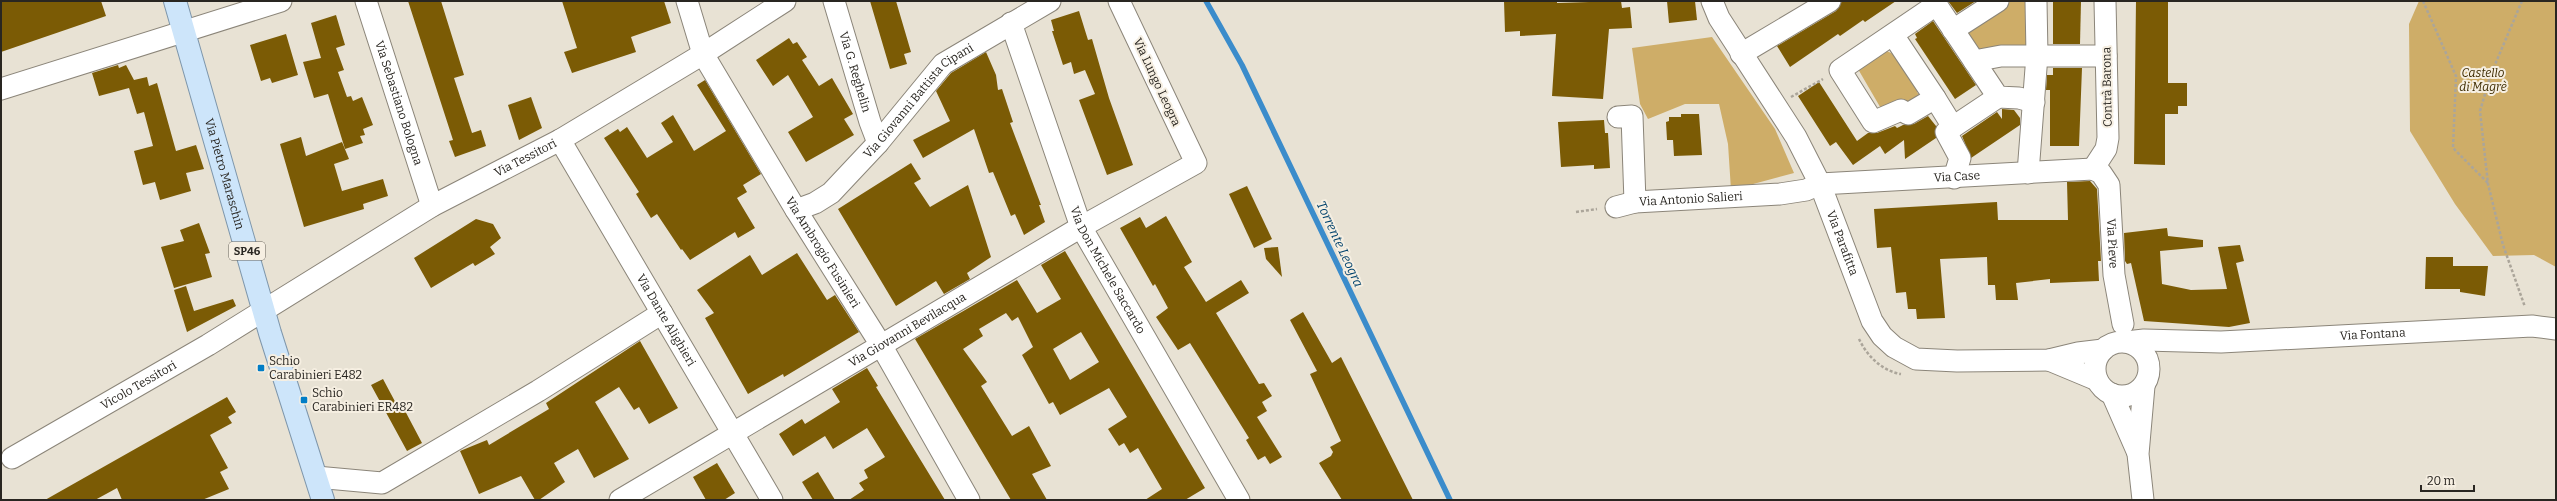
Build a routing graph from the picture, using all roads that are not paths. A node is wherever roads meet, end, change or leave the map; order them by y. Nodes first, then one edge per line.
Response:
1 (175, 1) edge
2 (281, 1) edge
3 (366, 1) edge
4 (687, 1) edge
5 (785, 1) edge
6 (834, 1) edge
7 (1050, 1) edge
8 (1119, 1) edge
9 (1712, 1) edge
10 (1830, 1) edge
11 (1998, 1) edge
12 (2036, 1) edge
13 (2106, 1) edge
14 (1935, 3) edge
15 (1011, 23) junction
16 (1953, 30) junction
17 (184, 31) junction
18 (1893, 35) junction
19 (703, 54) junction
20 (1741, 54) junction
21 (2036, 55) junction
22 (2106, 56) junction
23 (1974, 61) junction
24 (1, 89) edge
25 (1998, 97) junction
26 (1935, 98) junction
27 (2034, 102) junction
28 (1618, 117) dead end
29 (1953, 127) junction
30 (560, 140) junction
31 (878, 143) junction
32 (1196, 163) joint
33 (2093, 169) junction
34 (2028, 173) junction
35 (1954, 178) junction
36 (1820, 184) junction
37 (1635, 202) junction
38 (432, 206) junction
39 (1616, 207) dead end
40 (796, 210) junction
41 (1081, 227) junction
42 (264, 311) junction
43 (662, 313) junction
44 (2556, 329) edge
45 (2124, 333) junction
46 (2190, 342) junction
47 (881, 345) junction
48 (2103, 350) junction
49 (2049, 360) junction
50 (2147, 377) junction
51 (2098, 380) junction
52 (2112, 394) junction
53 (733, 433) junction
54 (2138, 454) junction
55 (12, 458) dead end
56 (316, 477) junction
57 (323, 500) edge
58 (620, 500) edge
59 (772, 500) edge
60 (969, 500) edge
61 (1239, 500) edge
62 (2143, 500) edge

1 - 17 main road, Via Pietro Maraschin / SP46
2 - 17 street
3 - 38 street, Via Sebastiano Bologna
4 - 19 street, Via Ambrogio Fusinieri
5 - 19 street, Via Tessitori
6 - 31 street, Via G. Reghelin
7 - 15 street, Via Giovanni Battista Cipani
8 - 32 street, Via Lungo Leogra
9 - 20 street, Via Parafitta
10 - 20 street
11 - 16 street
12 - 21 street
13 - 22 street, Contrà Barona
14 - 16 street
14 - 18 street
15 - 31 street, Via Giovanni Battista Cipani
15 - 41 street, Via Don Michele Saccardo
16 - 23 street
17 - 24 street
17 - 42 main road, Via Pietro Maraschin / SP46
18 - 26 street
18 - 26 street
19 - 30 street, Via Tessitori
19 - 40 street, Via Ambrogio Fusinieri
20 - 36 street, Via Parafitta
21 - 22 street
21 - 23 street
21 - 27 street
22 - 33 street, Contrà Barona
23 - 25 street
25 - 27 street
25 - 29 street
26 - 29 street
27 - 34 street
28 - 37 street, Via Antonio Salieri
29 - 35 street
30 - 38 street, Via Tessitori
30 - 43 street, Via Dante Alighieri
31 - 40 street, Via Giovanni Battista Cipani
32 - 41 street, Via Giovanni Bevilacqua
33 - 34 street, Via Case
33 - 45 street, Via Pieve
34 - 35 street, Via Case
35 - 36 street, Via Case
36 - 37 street, Via Antonio Salieri
36 - 49 street, Via Parafitta
37 - 39 street
38 - 42 street, Via Tessitori
40 - 47 street, Via Ambrogio Fusinieri
41 - 47 street, Via Giovanni Bevilacqua
41 - 61 street, Via Don Michele Saccardo
42 - 55 street, Vicolo Tessitori
42 - 56 main road, Via Pietro Maraschin / SP46
43 - 53 street, Via Dante Alighieri
43 - 56 street
44 - 46 street, Via Fontana
45 - 46 street, Via Fontana
45 - 48 street
45 - 50 street
46 - 50 street, Via Fontana
47 - 53 street, Via Giovanni Bevilacqua
47 - 60 street, Via Ambrogio Fusinieri
48 - 49 street, Via Parafitta
48 - 51 street
49 - 51 street, Via Parafitta
50 - 52 street
50 - 54 street
51 - 52 street
52 - 54 street
53 - 58 street, Via Giovanni Bevilacqua
53 - 59 street, Via Dante Alighieri
54 - 62 street
56 - 57 main road, Via Pietro Maraschin / SP46

